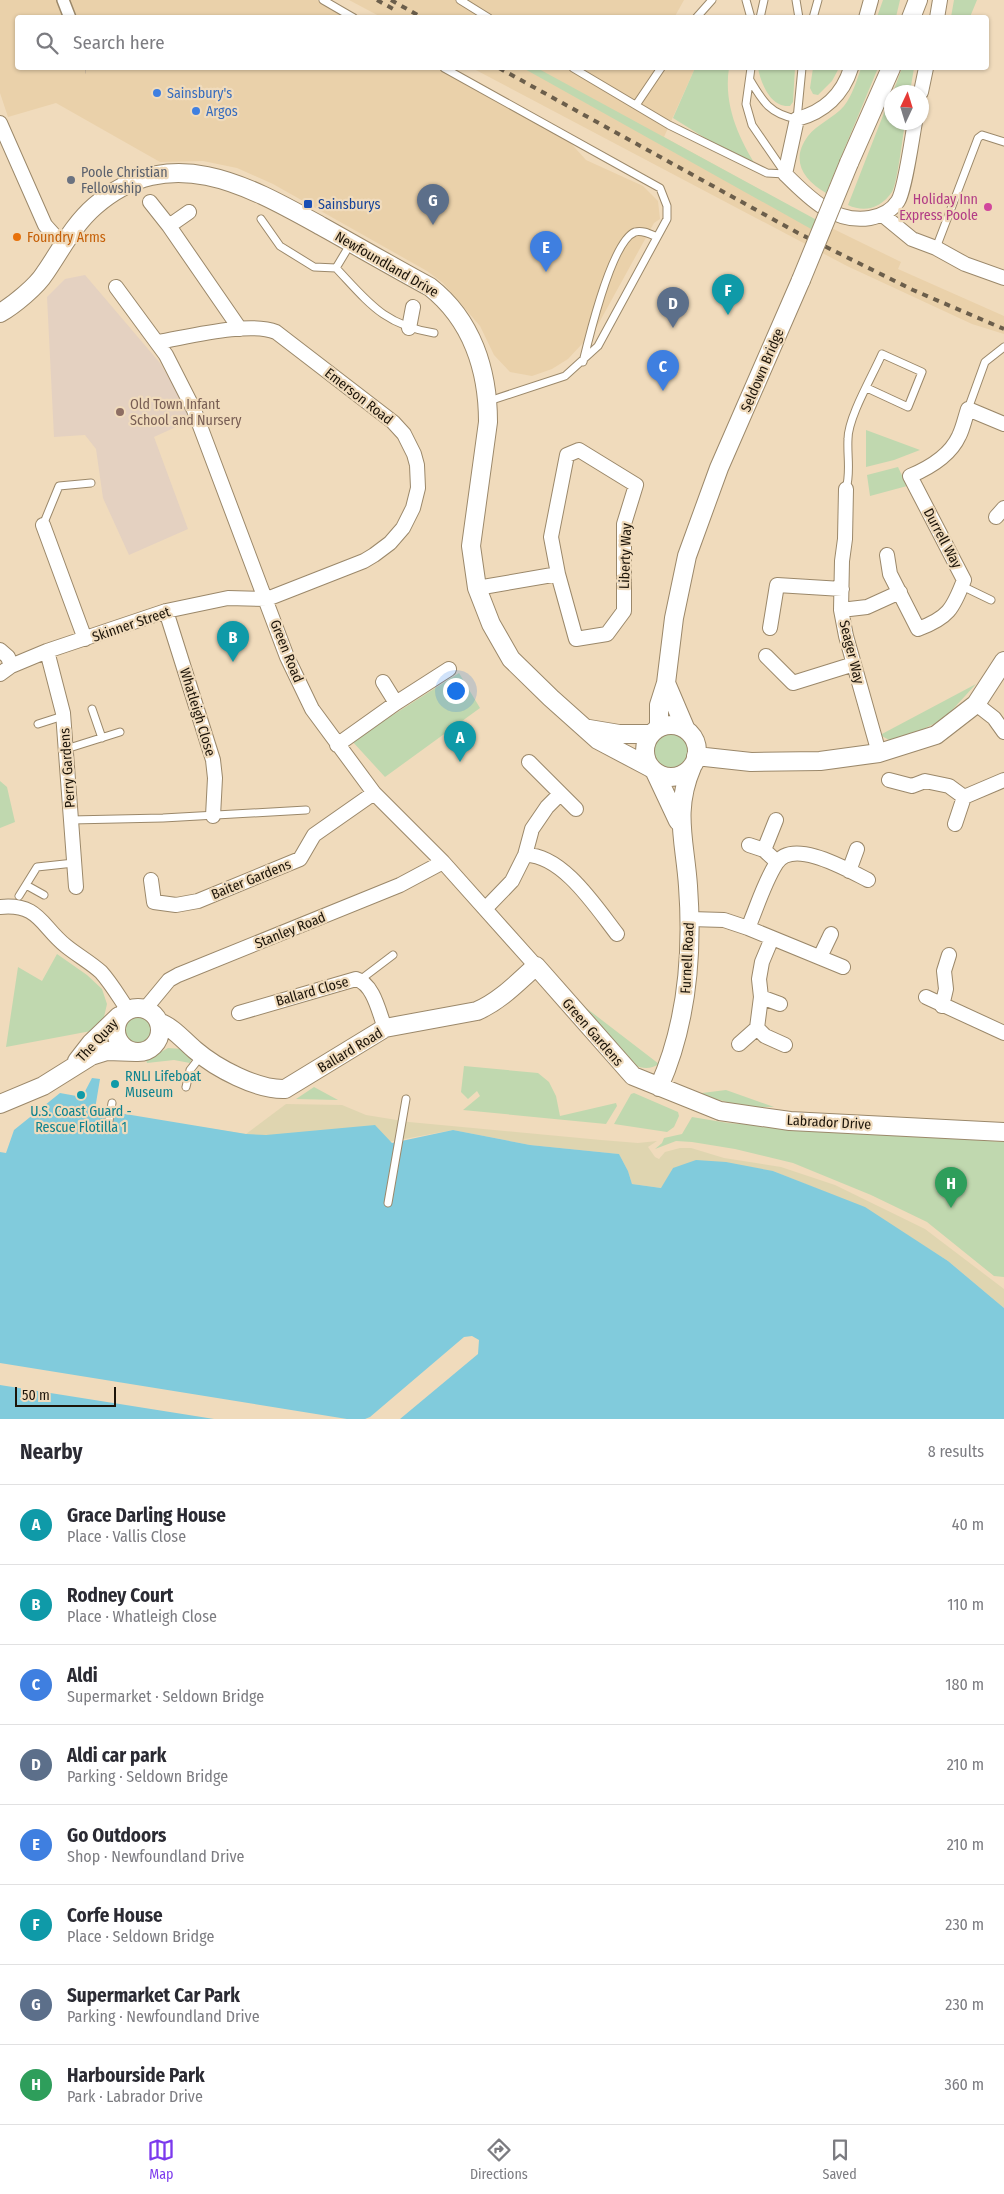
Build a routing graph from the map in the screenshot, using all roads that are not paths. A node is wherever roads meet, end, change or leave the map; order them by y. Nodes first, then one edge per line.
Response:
1 (62, 0) edge
2 (323, 0) edge
3 (460, 0) edge
4 (712, 0) edge
5 (746, 0) edge
6 (764, 0) edge
7 (796, 0) edge
8 (818, 0) edge
9 (871, 0) edge
10 (912, 0) edge
11 (918, 0) edge
12 (940, 0) edge
13 (69, 15) edge
14 (349, 15) edge
15 (484, 15) edge
16 (699, 15) edge
17 (750, 15) edge
18 (761, 15) edge
19 (798, 15) edge
20 (814, 15) edge
21 (867, 15) edge
22 (910, 15) edge
23 (911, 15) edge
24 (938, 15) edge
25 (448, 70) edge
26 (576, 70) edge
27 (660, 70) edge
28 (751, 70) edge
29 (802, 70) edge
30 (850, 70) edge
31 (889, 70) edge
32 (926, 70) edge
33 (750, 80) junction
34 (922, 85) edge
35 (636, 106) junction
36 (797, 119) junction
37 (0, 123) edge
38 (913, 130) edge
39 (1004, 142) edge
40 (785, 174) junction
41 (150, 202) dead end
42 (189, 212) dead end
43 (884, 216) junction
44 (261, 219) dead end
45 (170, 226) junction
46 (658, 236) junction
47 (351, 243) junction
48 (63, 246) junction
49 (936, 248) junction
50 (336, 268) junction
51 (1004, 278) edge
52 (116, 287) dead end
53 (413, 307) dead end
54 (0, 313) edge
55 (409, 328) junction
56 (240, 329) junction
57 (434, 333) dead end
58 (158, 342) junction
59 (1004, 347) edge
60 (583, 362) junction
61 (867, 388) junction
62 (488, 402) junction
63 (968, 409) junction
64 (1004, 424) edge
65 (91, 483) dead end
66 (846, 489) joint
67 (43, 525) joint
68 (886, 555) dead end
69 (558, 574) junction
70 (962, 586) junction
71 (477, 588) junction
72 (842, 589) junction
73 (900, 592) junction
74 (267, 599) junction
75 (991, 600) dead end
76 (842, 610) junction
77 (166, 611) junction
78 (770, 628) dead end
79 (85, 639) junction
80 (0, 650) edge
81 (47, 651) junction
82 (766, 656) dead end
83 (1004, 662) edge
84 (854, 664) junction
85 (449, 669) dead end
86 (6, 670) edge
87 (383, 682) dead end
88 (666, 683) junction
89 (396, 702) junction
90 (976, 704) junction
91 (92, 709) dead end
92 (63, 716) junction
93 (38, 724) dead end
94 (588, 730) junction
95 (686, 730) junction
96 (655, 731) junction
97 (120, 732) dead end
98 (1004, 732) edge
99 (102, 738) junction
100 (337, 745) junction
101 (66, 749) junction
102 (879, 752) junction
103 (529, 762) dead end
104 (694, 762) junction
105 (653, 770) junction
106 (889, 780) dead end
107 (1004, 780) edge
108 (374, 793) junction
109 (560, 794) junction
110 (964, 798) junction
111 (576, 809) dead end
112 (306, 810) dead end
113 (213, 816) junction
114 (71, 820) junction
115 (776, 820) dead end
116 (955, 824) dead end
117 (680, 827) junction
118 (749, 845) dead end
119 (857, 849) dead end
120 (764, 850) junction
121 (525, 855) junction
122 (444, 862) junction
123 (777, 862) junction
124 (74, 863) junction
125 (849, 871) junction
126 (151, 880) dead end
127 (868, 880) dead end
128 (26, 885) junction
129 (76, 887) dead end
130 (44, 895) dead end
131 (18, 896) dead end
132 (0, 907) edge
133 (485, 909) junction
134 (690, 919) junction
135 (748, 928) junction
136 (617, 934) dead end
137 (831, 934) dead end
138 (772, 938) junction
139 (394, 955) dead end
140 (949, 955) dead end
141 (820, 957) junction
142 (536, 966) junction
143 (843, 967) dead end
144 (360, 980) junction
145 (761, 996) junction
146 (926, 997) dead end
147 (780, 1004) dead end
148 (942, 1006) junction
149 (131, 1011) junction
150 (239, 1013) dead end
151 (159, 1022) junction
152 (385, 1028) junction
153 (757, 1028) junction
154 (1004, 1033) edge
155 (157, 1041) junction
156 (739, 1044) dead end
157 (786, 1045) dead end
158 (136, 1052) junction
159 (197, 1052) junction
160 (74, 1065) junction
161 (659, 1087) junction
162 (186, 1088) dead end
163 (406, 1098) dead end
164 (112, 1102) dead end
165 (0, 1104) edge
166 (108, 1126) dead end
167 (1004, 1132) edge
168 (388, 1203) dead end

1 - 13 street
2 - 14 lane
3 - 15 lane
4 - 16 lane
5 - 17 lane
6 - 18 lane
7 - 19 lane
8 - 20 lane
9 - 21 street
10 - 22 street
11 - 23 street
12 - 24 street
25 - 46 lane
26 - 35 lane
27 - 35 lane
28 - 33 lane
29 - 36 lane
30 - 36 street
31 - 88 street, Seldown Bridge, bridge
32 - 34 street
33 - 36 lane
33 - 40 lane
35 - 40 lane
36 - 40 street
37 - 48 street
38 - 43 street
39 - 49 lane
40 - 43 street
41 - 45 street
42 - 45 street
43 - 49 street
44 - 50 lane
45 - 56 street
46 - 60 lane
46 - 60 lane
47 - 48 street, Newfoundland Drive
47 - 50 lane
47 - 62 street, Newfoundland Drive
48 - 54 street, Newfoundland Drive
49 - 51 street
50 - 55 lane
52 - 58 street, Green Road
53 - 55 street
55 - 57 lane
56 - 58 street, Emerson Road
56 - 74 street, Emerson Road
58 - 74 street, Green Road
59 - 63 lane
60 - 62 lane
61 - 61 lane
61 - 66 lane
62 - 71 street, Newfoundland Drive
63 - 64 street
63 - 70 street, Durrell Way
65 - 67 lane
66 - 72 street, Seager Way
67 - 79 street
68 - 73 street, Durrell Way
69 - 69 street, Liberty Way
69 - 71 street
70 - 73 street, Durrell Way
70 - 75 lane
71 - 94 street, Newfoundland Drive
72 - 76 street, Seager Way
72 - 78 street
73 - 76 street
74 - 77 street, Skinner Street
74 - 100 street, Green Road
76 - 84 street, Seager Way
77 - 79 street, Skinner Street
77 - 113 street, Whatleigh Close
79 - 81 street, Skinner Street
80 - 86 street
81 - 86 street, Skinner Street
81 - 92 street, Perry Gardens
82 - 84 street
83 - 90 street
84 - 102 street, Seager Way
85 - 89 street
87 - 89 street
88 - 95 street
88 - 96 street, Seldown Bridge
89 - 100 street
90 - 98 street
90 - 102 street
91 - 99 lane
92 - 93 lane
92 - 101 street, Perry Gardens
94 - 96 street
94 - 105 street, Newfoundland Drive
95 - 96 street
95 - 104 street
96 - 105 street
97 - 99 lane
99 - 101 lane
100 - 108 street, Green Road
101 - 114 street, Perry Gardens
102 - 104 street
103 - 109 street
104 - 105 street, Newfoundland Drive
104 - 117 street, Furnell Road
105 - 117 street, Furnell Road
106 - 110 street
107 - 110 street
108 - 122 street, Green Road
108 - 126 street, Baiter Gardens
109 - 111 street
109 - 121 street
110 - 116 street
112 - 113 lane
113 - 114 lane
114 - 124 street, Perry Gardens
115 - 120 street
117 - 134 street, Furnell Road
118 - 120 street
119 - 125 street
120 - 123 street
121 - 133 street
121 - 136 street
122 - 133 street, Green Road
122 - 149 street, Stanley Road
123 - 125 street
123 - 135 street
124 - 128 lane
124 - 129 street, Perry Gardens
125 - 127 street
128 - 130 lane
128 - 131 lane
132 - 149 street
133 - 142 street, Green Road
134 - 135 street
134 - 161 street, Furnell Road
135 - 138 street
137 - 141 street
138 - 141 street
138 - 145 street
139 - 144 lane
140 - 148 street
141 - 143 street
142 - 152 street, Ballard Road
142 - 161 street, Green Gardens
144 - 150 street, Ballard Close
144 - 152 street, Ballard Close
145 - 147 street
145 - 153 street
146 - 148 street
148 - 154 street
149 - 151 street
149 - 158 street
149 - 160 street, The Quay
151 - 155 street
151 - 159 street, Ballard Road
152 - 159 street, Ballard Road
153 - 156 street
153 - 157 street
155 - 158 street
155 - 159 street, Ballard Road
158 - 160 street, The Quay
159 - 162 lane
160 - 165 street, The Quay
161 - 167 street, Labrador Drive
163 - 168 lane
164 - 166 lane

